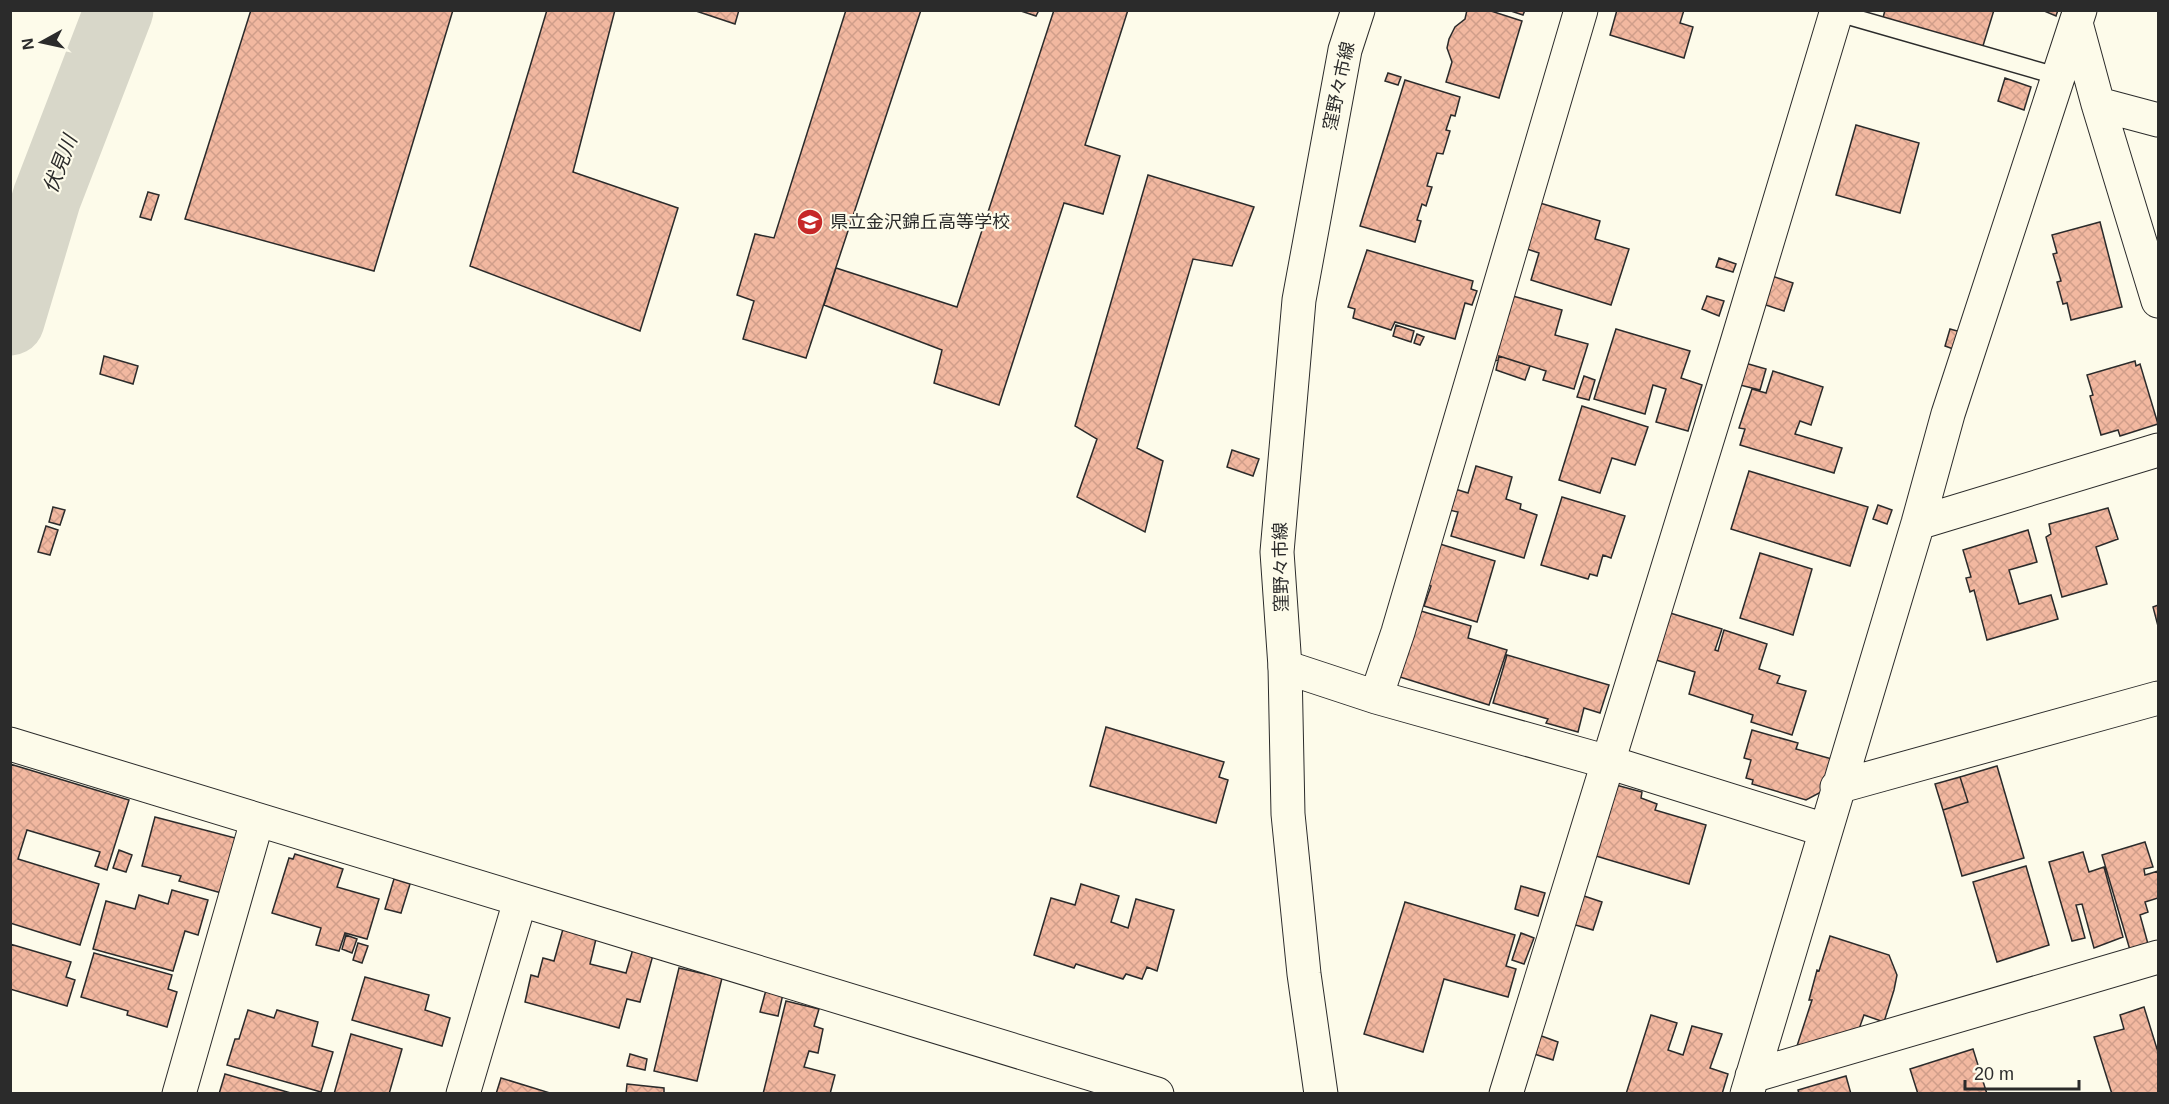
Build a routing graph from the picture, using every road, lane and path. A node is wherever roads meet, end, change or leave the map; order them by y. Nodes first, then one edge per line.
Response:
1 (1358, 10) edge
2 (1581, 10) edge
3 (1834, 11) edge
4 (2078, 17) edge
5 (2057, 76) junction
6 (2098, 104) junction
7 (2158, 120) edge
8 (2158, 301) edge
9 (2158, 450) edge
10 (1918, 523) junction
11 (1285, 667) junction
12 (1376, 697) junction
13 (2158, 698) edge
14 (10, 744) edge
15 (1608, 762) junction
16 (1837, 787) junction
17 (257, 821) junction
18 (1825, 830) junction
19 (520, 901) junction
20 (2158, 957) edge
21 (1750, 1085) edge
22 (1157, 1093) edge
23 (179, 1094) edge
24 (463, 1094) edge
25 (1321, 1094) edge
26 (1506, 1094) edge

1 - 11 street, 窪野々市線
2 - 12 street
3 - 5 lane
3 - 15 street
4 - 5 street
4 - 6 street
5 - 10 street
6 - 7 street
6 - 8 street
9 - 10 street
10 - 16 street
11 - 12 street
11 - 25 street, 窪野々市線
12 - 15 street
13 - 16 street
14 - 17 street
15 - 18 street
15 - 26 street
16 - 18 street
17 - 19 street
17 - 23 street
18 - 21 street
19 - 22 street
19 - 24 street
20 - 21 street

